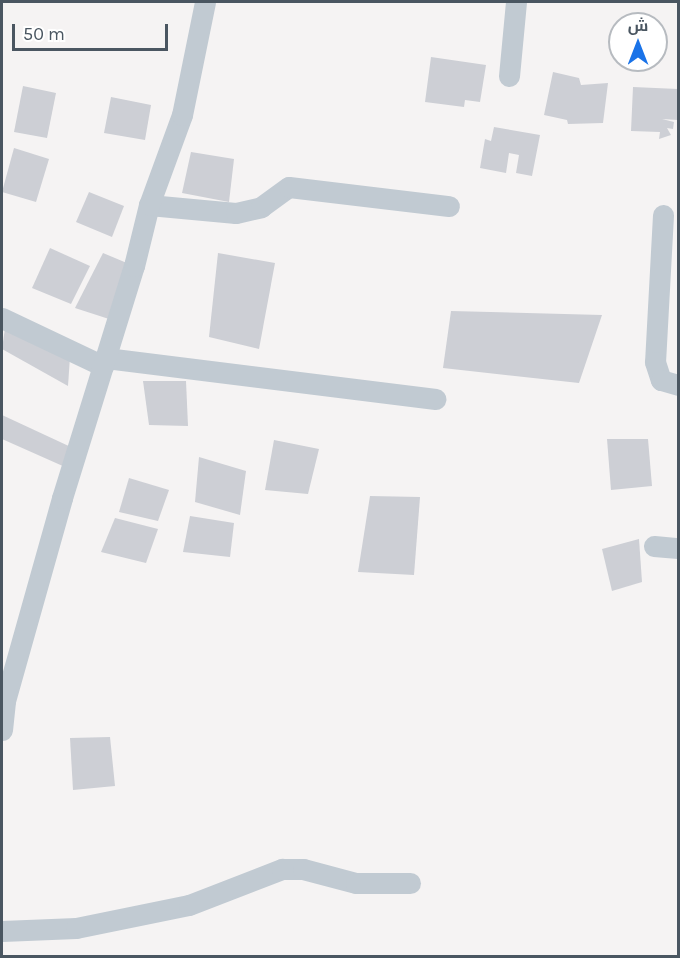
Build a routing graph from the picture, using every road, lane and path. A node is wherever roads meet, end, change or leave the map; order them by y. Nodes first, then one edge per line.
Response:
1 (516, 2) edge
2 (200, 3) edge
3 (509, 76) dead end
4 (149, 205) junction
5 (449, 206) dead end
6 (663, 215) dead end
7 (2, 318) edge
8 (105, 362) junction
9 (678, 385) edge
10 (435, 399) dead end
11 (654, 546) dead end
12 (678, 548) edge
13 (2, 730) edge
14 (410, 883) dead end
15 (2, 931) edge

1 - 3 street
2 - 4 street
4 - 5 street
4 - 8 street
6 - 9 street
7 - 8 street
8 - 10 street
8 - 13 street
11 - 12 street
14 - 15 street

